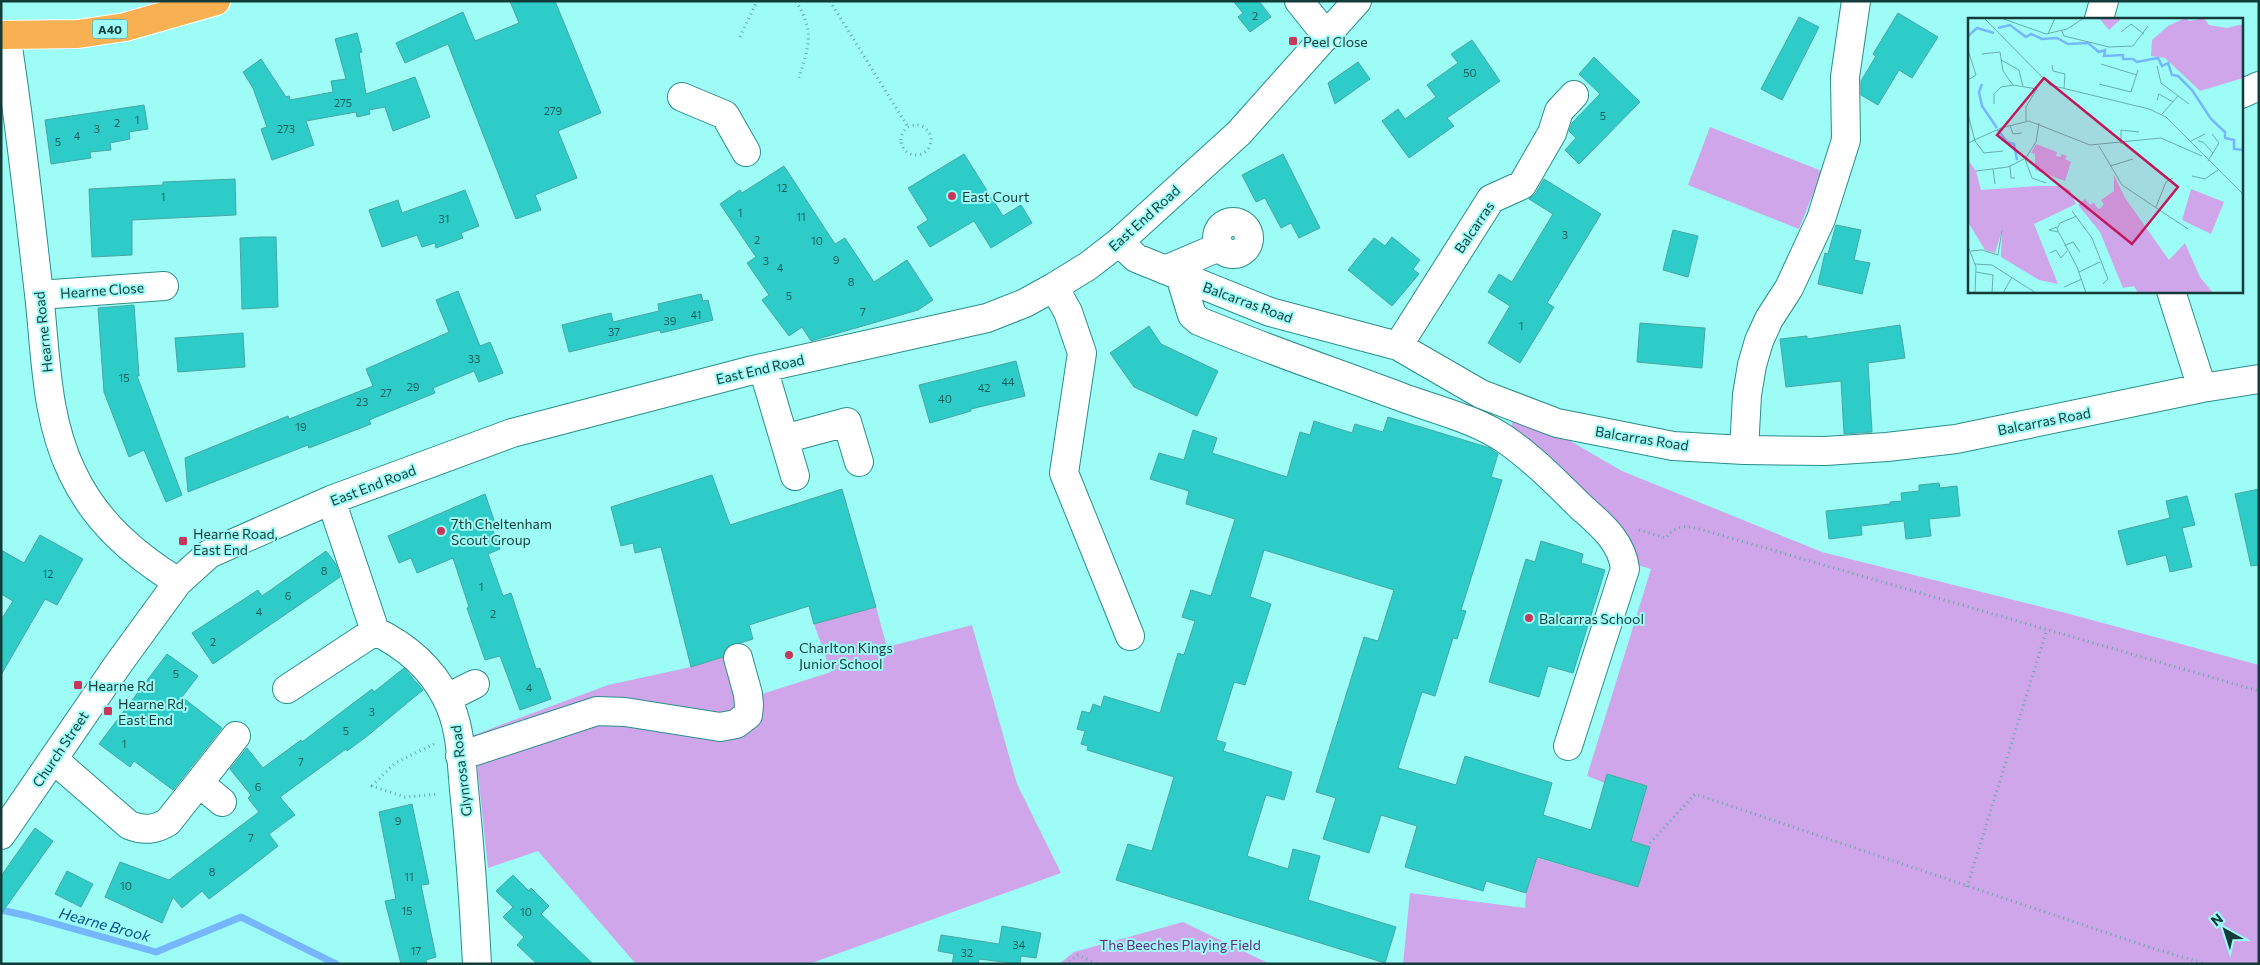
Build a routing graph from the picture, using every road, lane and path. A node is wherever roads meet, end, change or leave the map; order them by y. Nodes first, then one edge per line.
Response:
1 (216, 1) edge
2 (757, 1) edge
3 (796, 1) edge
4 (830, 1) edge
5 (1299, 1) edge
6 (1357, 1) edge
7 (1856, 1) edge
8 (2104, 1) edge
9 (2098, 18) edge
10 (4, 35) edge
11 (1327, 36) junction
12 (740, 37) dead end
13 (799, 78) dead end
14 (2259, 86) edge
15 (2242, 94) edge
16 (1574, 95) dead end
17 (682, 97) dead end
18 (908, 127) junction
19 (746, 152) dead end
20 (924, 152) junction
21 (928, 158) dead end
22 (12, 171) edge
23 (1119, 242) junction
24 (1219, 247) dead end
25 (1172, 273) junction
26 (164, 286) dead end
27 (1054, 287) junction
28 (2171, 292) edge
29 (39, 295) junction
30 (1398, 346) junction
31 (763, 368) junction
32 (2259, 379) edge
33 (2202, 388) junction
34 (1505, 404) junction
35 (1488, 430) junction
36 (784, 439) junction
37 (1744, 450) junction
38 (859, 462) dead end
39 (795, 476) dead end
40 (331, 500) junction
41 (1638, 530) dead end
42 (178, 582) junction
43 (2047, 629) junction
44 (376, 631) junction
45 (1130, 636) dead end
46 (738, 658) dead end
47 (119, 663) joint
48 (475, 684) dead end
49 (287, 689) dead end
50 (2259, 691) edge
51 (447, 698) junction
52 (236, 736) dead end
53 (459, 744) junction
54 (1568, 746) dead end
55 (53, 759) junction
56 (199, 783) junction
57 (464, 792) junction
58 (222, 802) dead end
59 (1, 835) edge
60 (1650, 843) dead end
61 (1968, 887) junction
62 (477, 964) edge
63 (1064, 964) edge
64 (1097, 964) edge
65 (2206, 964) edge

1 - 10 highway, A40
2 - 12 path
3 - 13 path
4 - 18 path
5 - 11 street
6 - 11 street, East End Road
7 - 37 street
8 - 9 street
10 - 22 street, Hearne Road
11 - 23 street, East End Road
14 - 15 street
16 - 30 street, Balcarras
17 - 19 street
18 - 20 path
18 - 20 path
20 - 21 path
22 - 29 street, Hearne Road
23 - 25 street, Balcarras Road
23 - 27 street, East End Road
24 - 25 street
25 - 30 street, Balcarras Road
25 - 35 street
26 - 29 street, Hearne Close
27 - 31 street, East End Road
27 - 45 street
28 - 33 street
29 - 42 street, Hearne Road
30 - 34 street, Balcarras Road
31 - 36 street
31 - 40 street, East End Road
32 - 33 street, Balcarras Road
33 - 37 street, Balcarras Road
34 - 35 street
34 - 37 street, Balcarras Road
35 - 54 street
36 - 38 street
36 - 39 street
40 - 42 street, East End Road
40 - 44 street
41 - 43 path
42 - 47 street, East End Road
43 - 50 path
43 - 61 path
44 - 49 street
44 - 51 street, Glynrosa Road
46 - 53 street
47 - 55 street, Church Street
48 - 51 street
51 - 53 street, Glynrosa Road
52 - 56 street
53 - 57 street, Glynrosa Road
53 - 57 path
55 - 56 street
55 - 59 street, Church Street
56 - 58 street
57 - 62 street, Glynrosa Road
60 - 61 path
61 - 65 path
63 - 64 path

